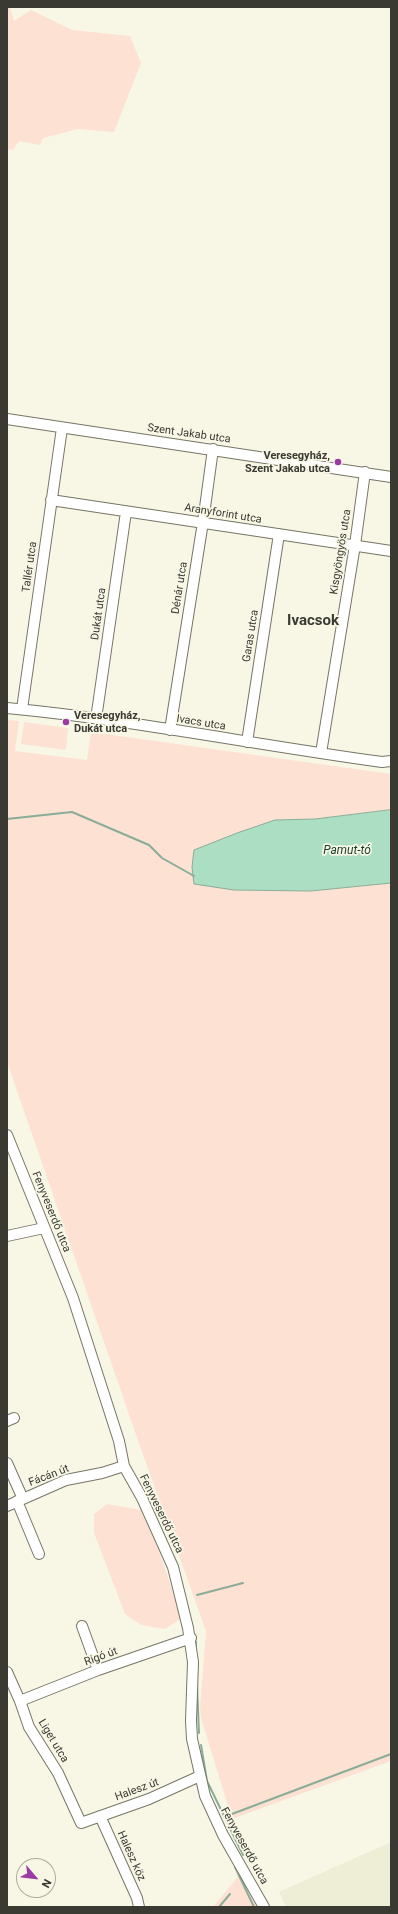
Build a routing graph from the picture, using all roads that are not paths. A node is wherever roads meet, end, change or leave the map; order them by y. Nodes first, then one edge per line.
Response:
1 (7, 419) edge
2 (62, 428) junction
3 (213, 449) junction
4 (365, 472) junction
5 (391, 477) edge
6 (51, 500) junction
7 (126, 512) junction
8 (203, 522) junction
9 (279, 534) junction
10 (355, 545) junction
11 (391, 551) edge
12 (7, 708) edge
13 (22, 709) junction
14 (96, 719) junction
15 (170, 730) junction
16 (247, 742) junction
17 (321, 753) junction
18 (391, 761) edge
19 (7, 1135) edge
20 (44, 1228) junction
21 (7, 1236) edge
22 (7, 1463) edge
23 (124, 1466) junction
24 (20, 1500) junction
25 (7, 1506) edge
26 (39, 1554) dead end
27 (82, 1626) dead end
28 (191, 1638) junction
29 (98, 1670) junction
30 (7, 1672) edge
31 (20, 1701) junction
32 (200, 1776) junction
33 (100, 1816) junction
34 (81, 1823) joint
35 (139, 1907) edge
36 (264, 1907) edge

1 - 2 street, Szent Jakab utca
2 - 3 street, Szent Jakab utca
2 - 6 street, Tallér utca
3 - 4 street, Szent Jakab utca
3 - 8 street, Dénár utca
4 - 5 street, Szent Jakab utca
4 - 10 street, Kisgyöngyös utca
6 - 7 street, Aranyforint utca
6 - 13 street, Tallér utca
7 - 8 street, Aranyforint utca
7 - 14 street, Dukát utca
8 - 9 street, Aranyforint utca
8 - 15 street, Dénár utca
9 - 10 street, Aranyforint utca
9 - 16 street, Garas utca
10 - 11 street, Aranyforint utca
10 - 17 street, Kisgyöngyös utca
12 - 13 street, Ivacs utca
13 - 14 street, Ivacs utca
14 - 15 street, Ivacs utca
15 - 16 street, Ivacs utca
16 - 17 street, Ivacs utca
17 - 18 street, Ivacs utca
19 - 20 street, Fenyveserdő utca
20 - 21 street
20 - 23 street, Fenyveserdő utca
22 - 24 street
23 - 24 street, Fácán út
23 - 28 street, Fenyveserdő utca
24 - 25 street, Fácán út
24 - 26 street
27 - 29 street
28 - 29 street, Rigó út
28 - 32 street, Fenyveserdő utca
29 - 31 street, Rigó út
30 - 31 street, Liget utca
31 - 34 street, Liget utca
32 - 33 street, Halesz út
32 - 36 street, Fenyveserdő utca
33 - 34 street, Halesz út
33 - 35 street, Halesz köz

